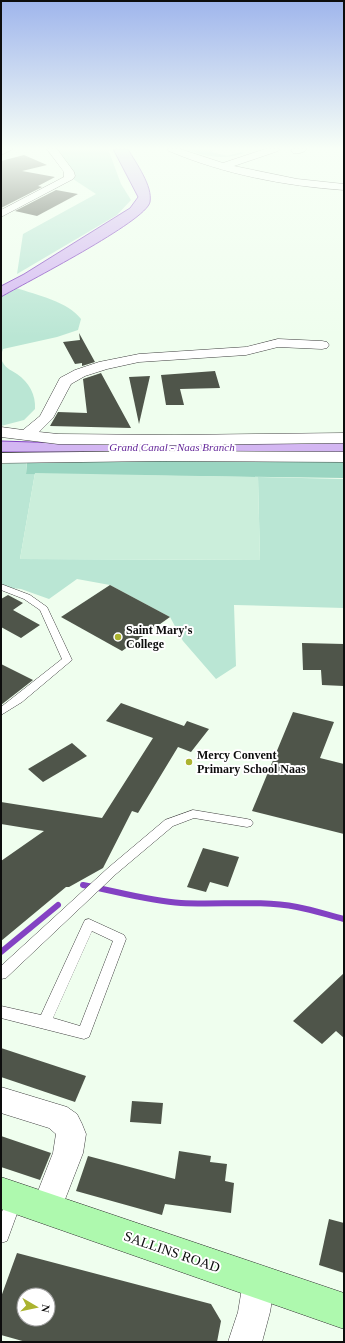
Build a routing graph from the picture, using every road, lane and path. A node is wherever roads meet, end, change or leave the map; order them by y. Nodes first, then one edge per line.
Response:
1 (322, 345) dead end
2 (1, 432) edge
3 (26, 435) junction
4 (344, 438) edge
5 (344, 457) edge
6 (1, 458) edge
7 (1, 587) edge
8 (1, 712) edge
9 (247, 823) dead end
10 (1, 974) edge
11 (1, 1012) edge
12 (45, 1022) junction
13 (1, 1100) edge
14 (21, 1200) edge
15 (1, 1235) edge
16 (259, 1282) junction
17 (344, 1311) edge
18 (245, 1342) edge

1 - 3 street
2 - 3 street
3 - 4 street
5 - 6 street
7 - 8 lane
9 - 10 lane
11 - 12 lane
12 - 12 lane
13 - 14 street
14 - 15 lane
14 - 16 main road, SALLINS ROAD
16 - 17 main road, SALLINS ROAD
16 - 18 street

